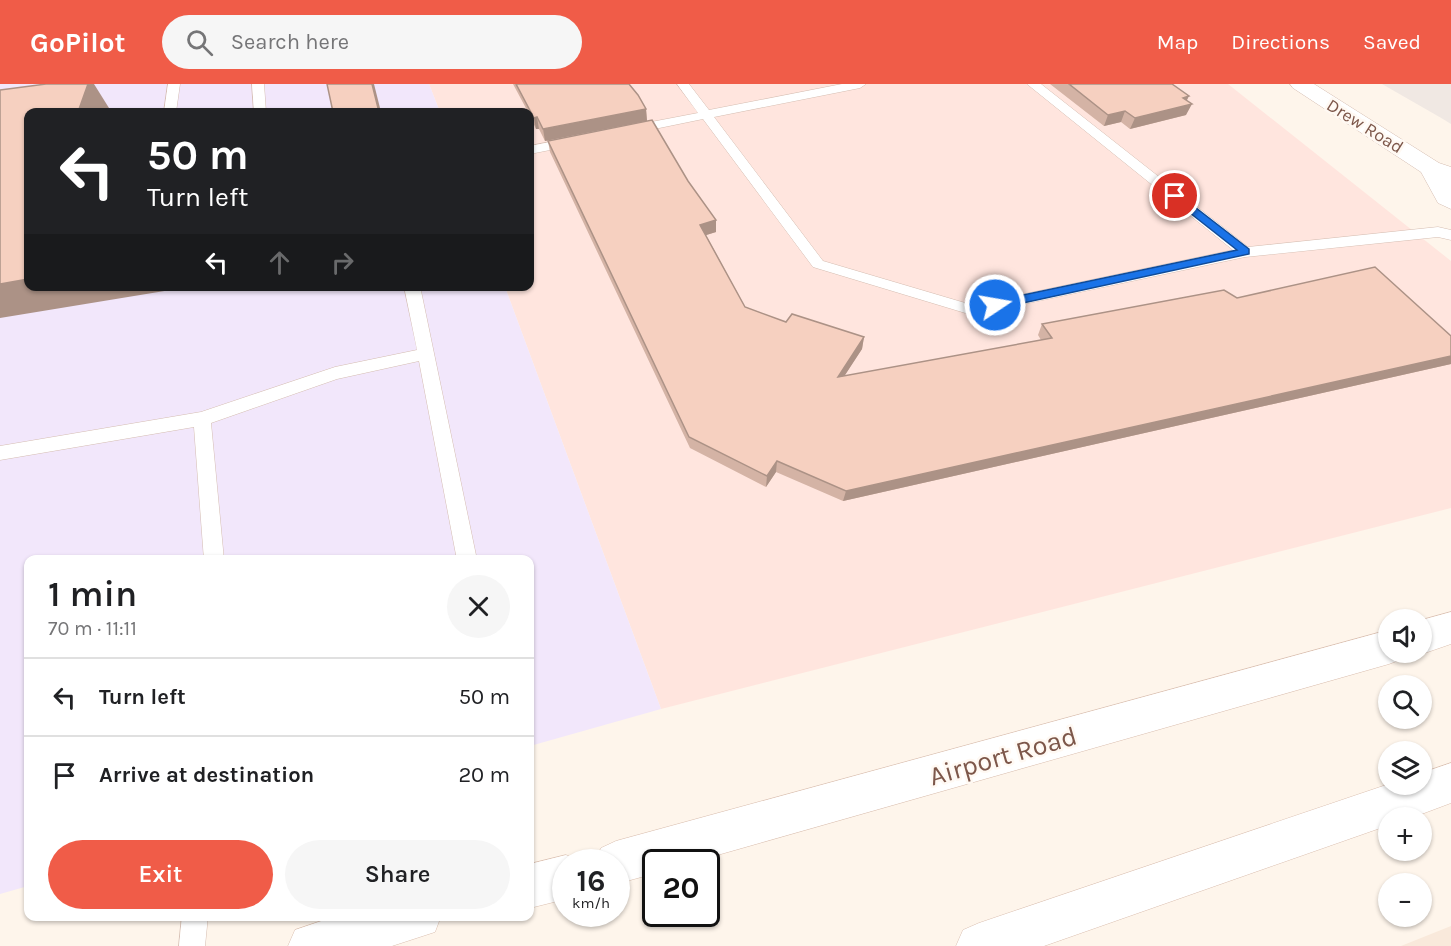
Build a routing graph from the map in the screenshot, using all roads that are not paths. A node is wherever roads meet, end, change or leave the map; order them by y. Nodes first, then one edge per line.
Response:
1 (174, 84) edge
2 (258, 84) edge
3 (683, 84) edge
4 (860, 84) edge
5 (1033, 84) edge
6 (1300, 84) edge
7 (171, 108) edge
8 (260, 108) edge
9 (705, 115) junction
10 (611, 134) edge
11 (588, 139) edge
12 (534, 149) edge
13 (1441, 171) edge
14 (1451, 202) edge
15 (1451, 234) edge
16 (1245, 252) junction
17 (413, 291) edge
18 (426, 354) junction
19 (202, 419) junction
20 (0, 453) edge
21 (214, 555) edge
22 (466, 555) edge
23 (1451, 628) edge
24 (1432, 634) edge
25 (1378, 650) edge
26 (1451, 783) edge
27 (630, 859) edge
28 (552, 880) edge
29 (534, 885) edge
30 (194, 921) edge
31 (401, 921) edge
32 (192, 946) edge
33 (311, 946) edge
34 (979, 946) edge

1 - 7 lane
2 - 8 lane
3 - 9 lane
4 - 9 lane
5 - 16 lane
6 - 13 main road, Drew Road
9 - 10 lane
9 - 16 lane
11 - 12 lane
13 - 14 main road, Drew Road
15 - 16 lane
17 - 18 lane
18 - 19 lane
18 - 22 lane
19 - 20 lane
19 - 21 lane
23 - 24 main road
25 - 27 main road, Airport Road
26 - 34 main road
28 - 29 main road
30 - 32 lane
31 - 33 main road

